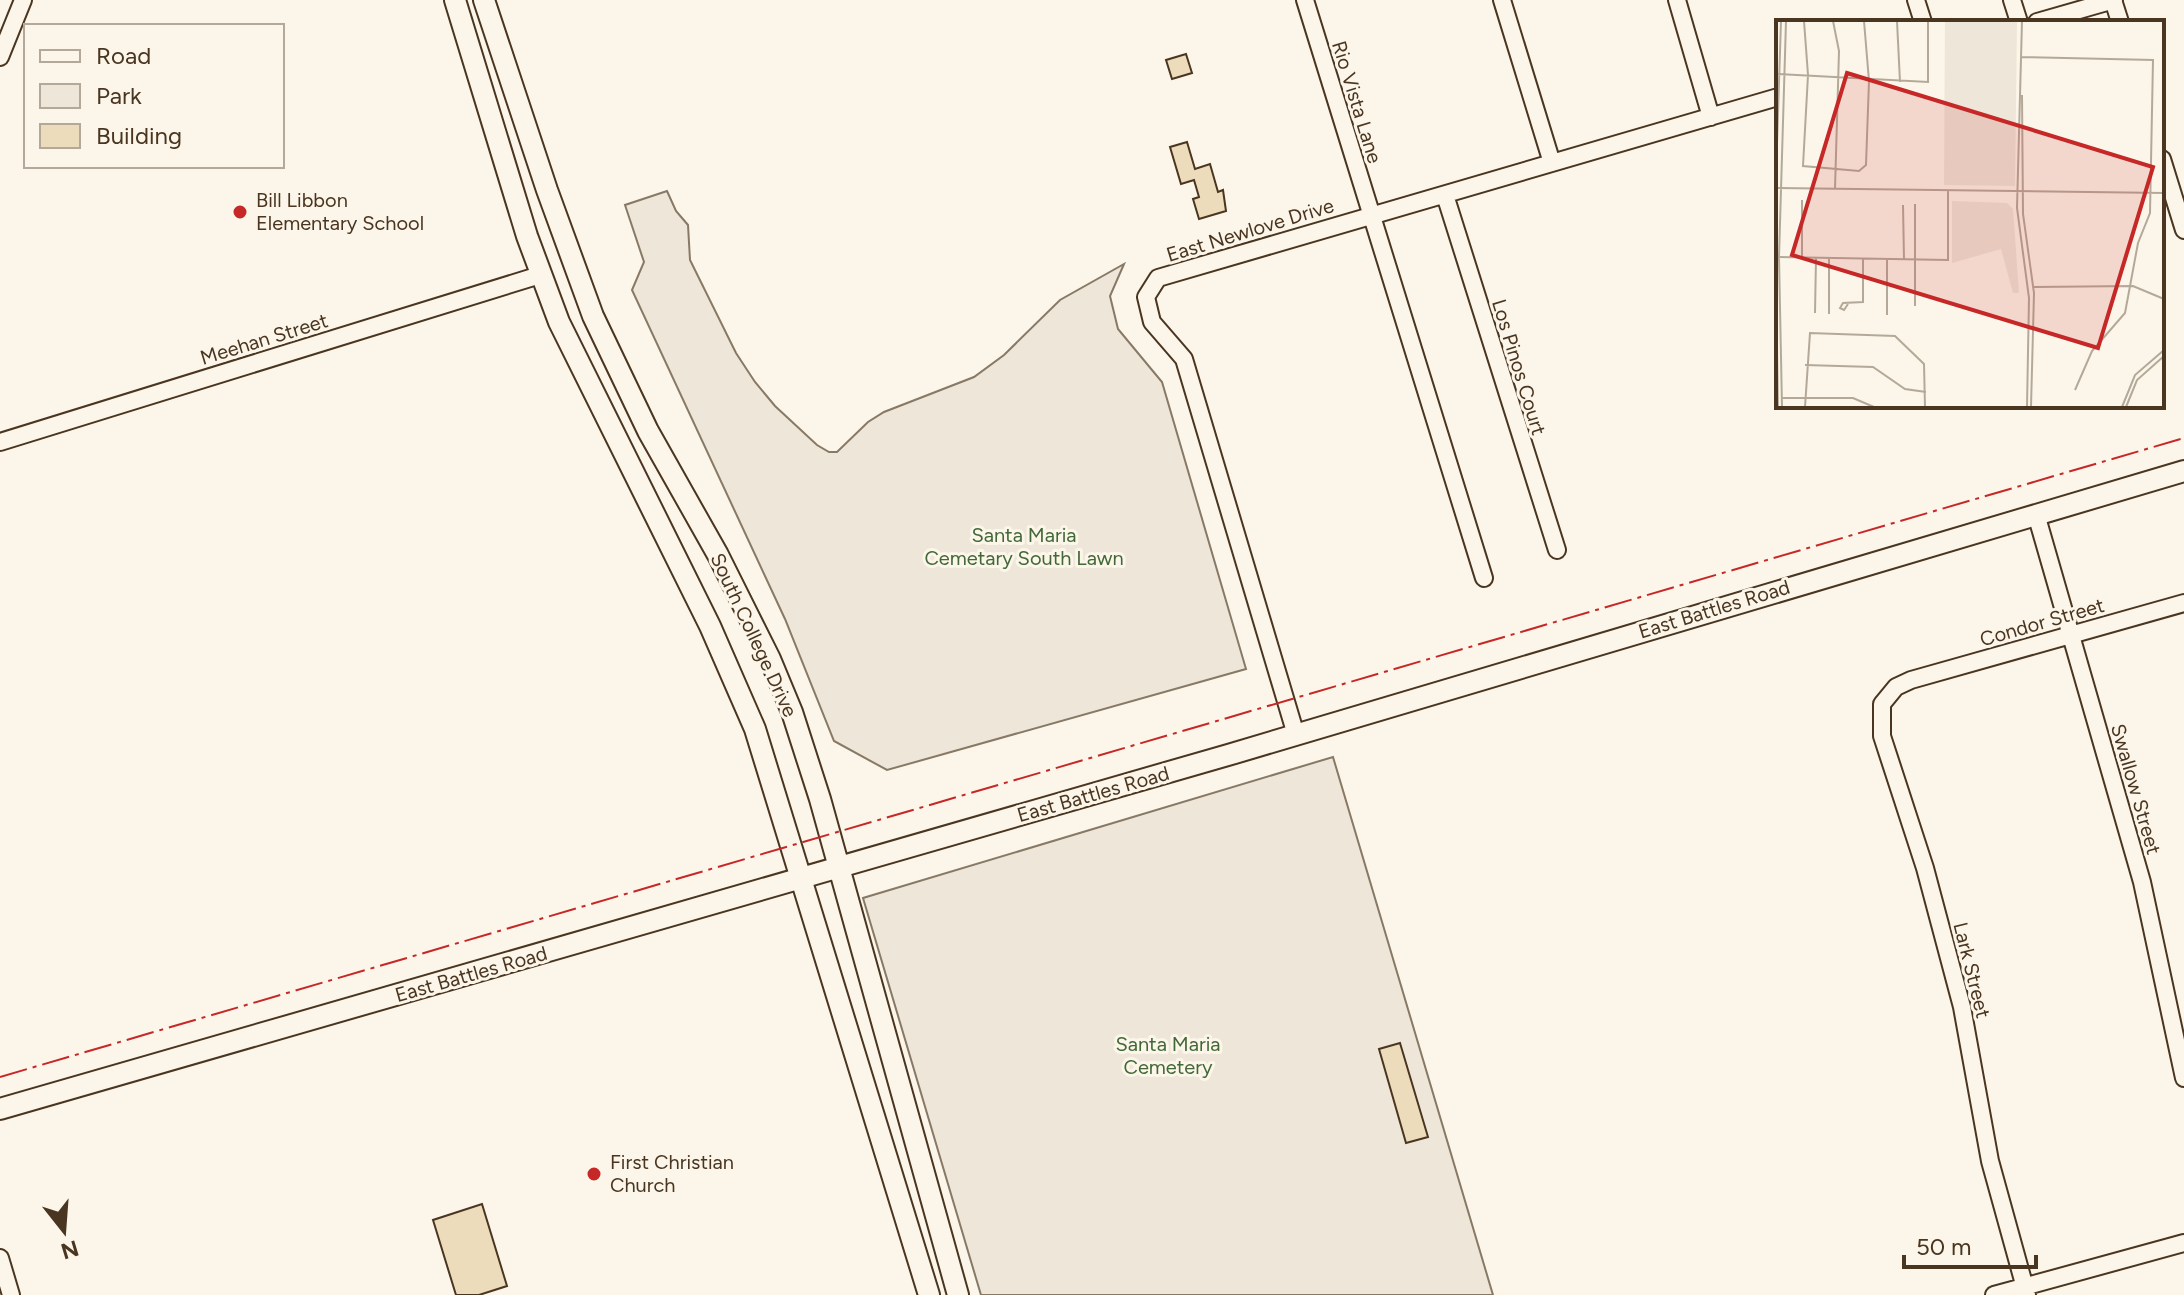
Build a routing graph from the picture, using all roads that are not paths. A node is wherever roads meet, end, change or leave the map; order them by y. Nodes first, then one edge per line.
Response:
1 (23, 0) edge
2 (455, 0) edge
3 (484, 0) edge
4 (1305, 0) edge
5 (1502, 0) edge
6 (1677, 0) edge
7 (1916, 0) edge
8 (2012, 0) edge
9 (2114, 0) edge
10 (1922, 20) edge
11 (2018, 20) edge
12 (2044, 20) edge
13 (2119, 20) edge
14 (0, 57) edge
15 (1776, 98) edge
16 (1711, 117) junction
17 (1552, 163) junction
18 (2164, 165) edge
19 (1445, 195) junction
20 (1371, 215) junction
21 (2184, 230) edge
22 (540, 275) junction
23 (0, 442) edge
24 (2184, 471) edge
25 (2036, 514) junction
26 (1557, 550) dead end
27 (1484, 578) dead end
28 (2184, 603) edge
29 (2071, 634) junction
30 (1911, 680) joint
31 (1296, 735) junction
32 (838, 868) junction
33 (801, 879) junction
34 (2184, 1078) edge
35 (0, 1109) edge
36 (2184, 1243) edge
37 (0, 1258) edge
38 (2025, 1291) edge
39 (11, 1295) edge
40 (929, 1295) edge
41 (958, 1295) edge
42 (1994, 1295) edge

1 - 14 street
2 - 22 street, South College Drive
3 - 32 street, South College Drive
4 - 20 street, Rio Vista Lane
5 - 17 street
6 - 16 street
7 - 10 street
8 - 11 street
9 - 12 street
9 - 13 street
15 - 16 street, East Newlove Drive
16 - 17 street, East Newlove Drive
17 - 19 street, East Newlove Drive
18 - 21 street
19 - 20 street, East Newlove Drive
19 - 26 street, Los Pinos Court
20 - 27 street, Rio Vista Lane
20 - 31 street, East Newlove Drive
22 - 23 street, Meehan Street
22 - 33 street, South College Drive
24 - 25 street, East Battles Road
25 - 29 street, Swallow Street
25 - 31 street, East Battles Road
28 - 29 street, Condor Street
29 - 30 street, Condor Street
29 - 34 street, Swallow Street
30 - 38 street, Lark Street
31 - 32 street, East Battles Road
32 - 33 street, East Battles Road
32 - 41 street, South College Drive
33 - 35 street, East Battles Road
33 - 40 street, South College Drive
36 - 38 street
37 - 39 street
38 - 42 street

